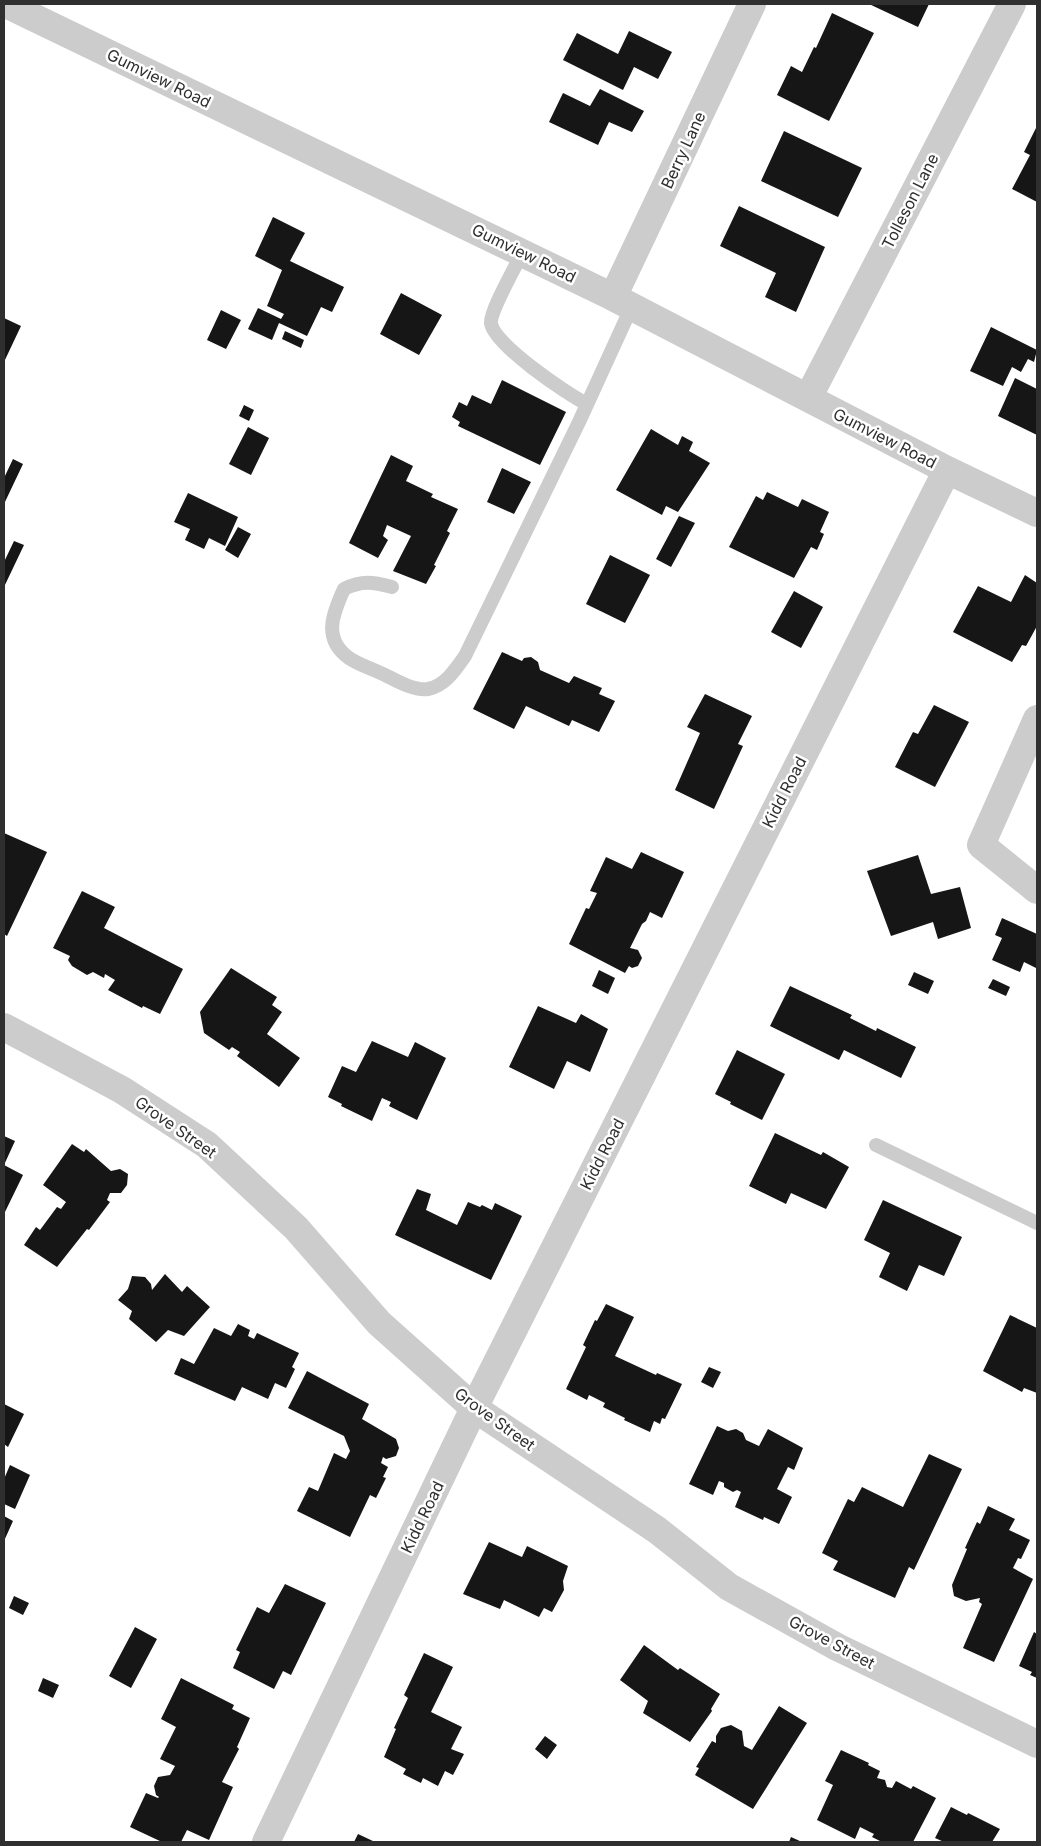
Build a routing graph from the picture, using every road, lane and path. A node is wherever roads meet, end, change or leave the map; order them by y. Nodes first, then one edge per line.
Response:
1 (6, 4) edge
2 (752, 4) edge
3 (1012, 4) edge
4 (522, 253) junction
5 (623, 301) junction
6 (808, 398) junction
7 (587, 404) junction
8 (947, 470) junction
9 (1037, 513) edge
10 (392, 587) dead end
11 (1037, 719) edge
12 (1037, 890) edge
13 (4, 1027) edge
14 (876, 1145) dead end
15 (1037, 1222) edge
16 (474, 1408) junction
17 (1037, 1744) edge
18 (266, 1842) edge

1 - 4 street, Gumview Road
2 - 5 street, Berry Lane
3 - 6 street, Tolleson Lane
4 - 5 street, Gumview Road
4 - 7 lane
5 - 6 street, Gumview Road
5 - 7 lane
6 - 8 street, Gumview Road
7 - 10 lane
8 - 9 street, Gumview Road
8 - 16 street, Kidd Road
11 - 12 street
13 - 16 street, Grove Street
14 - 15 lane
16 - 17 street, Grove Street
16 - 18 street, Kidd Road

